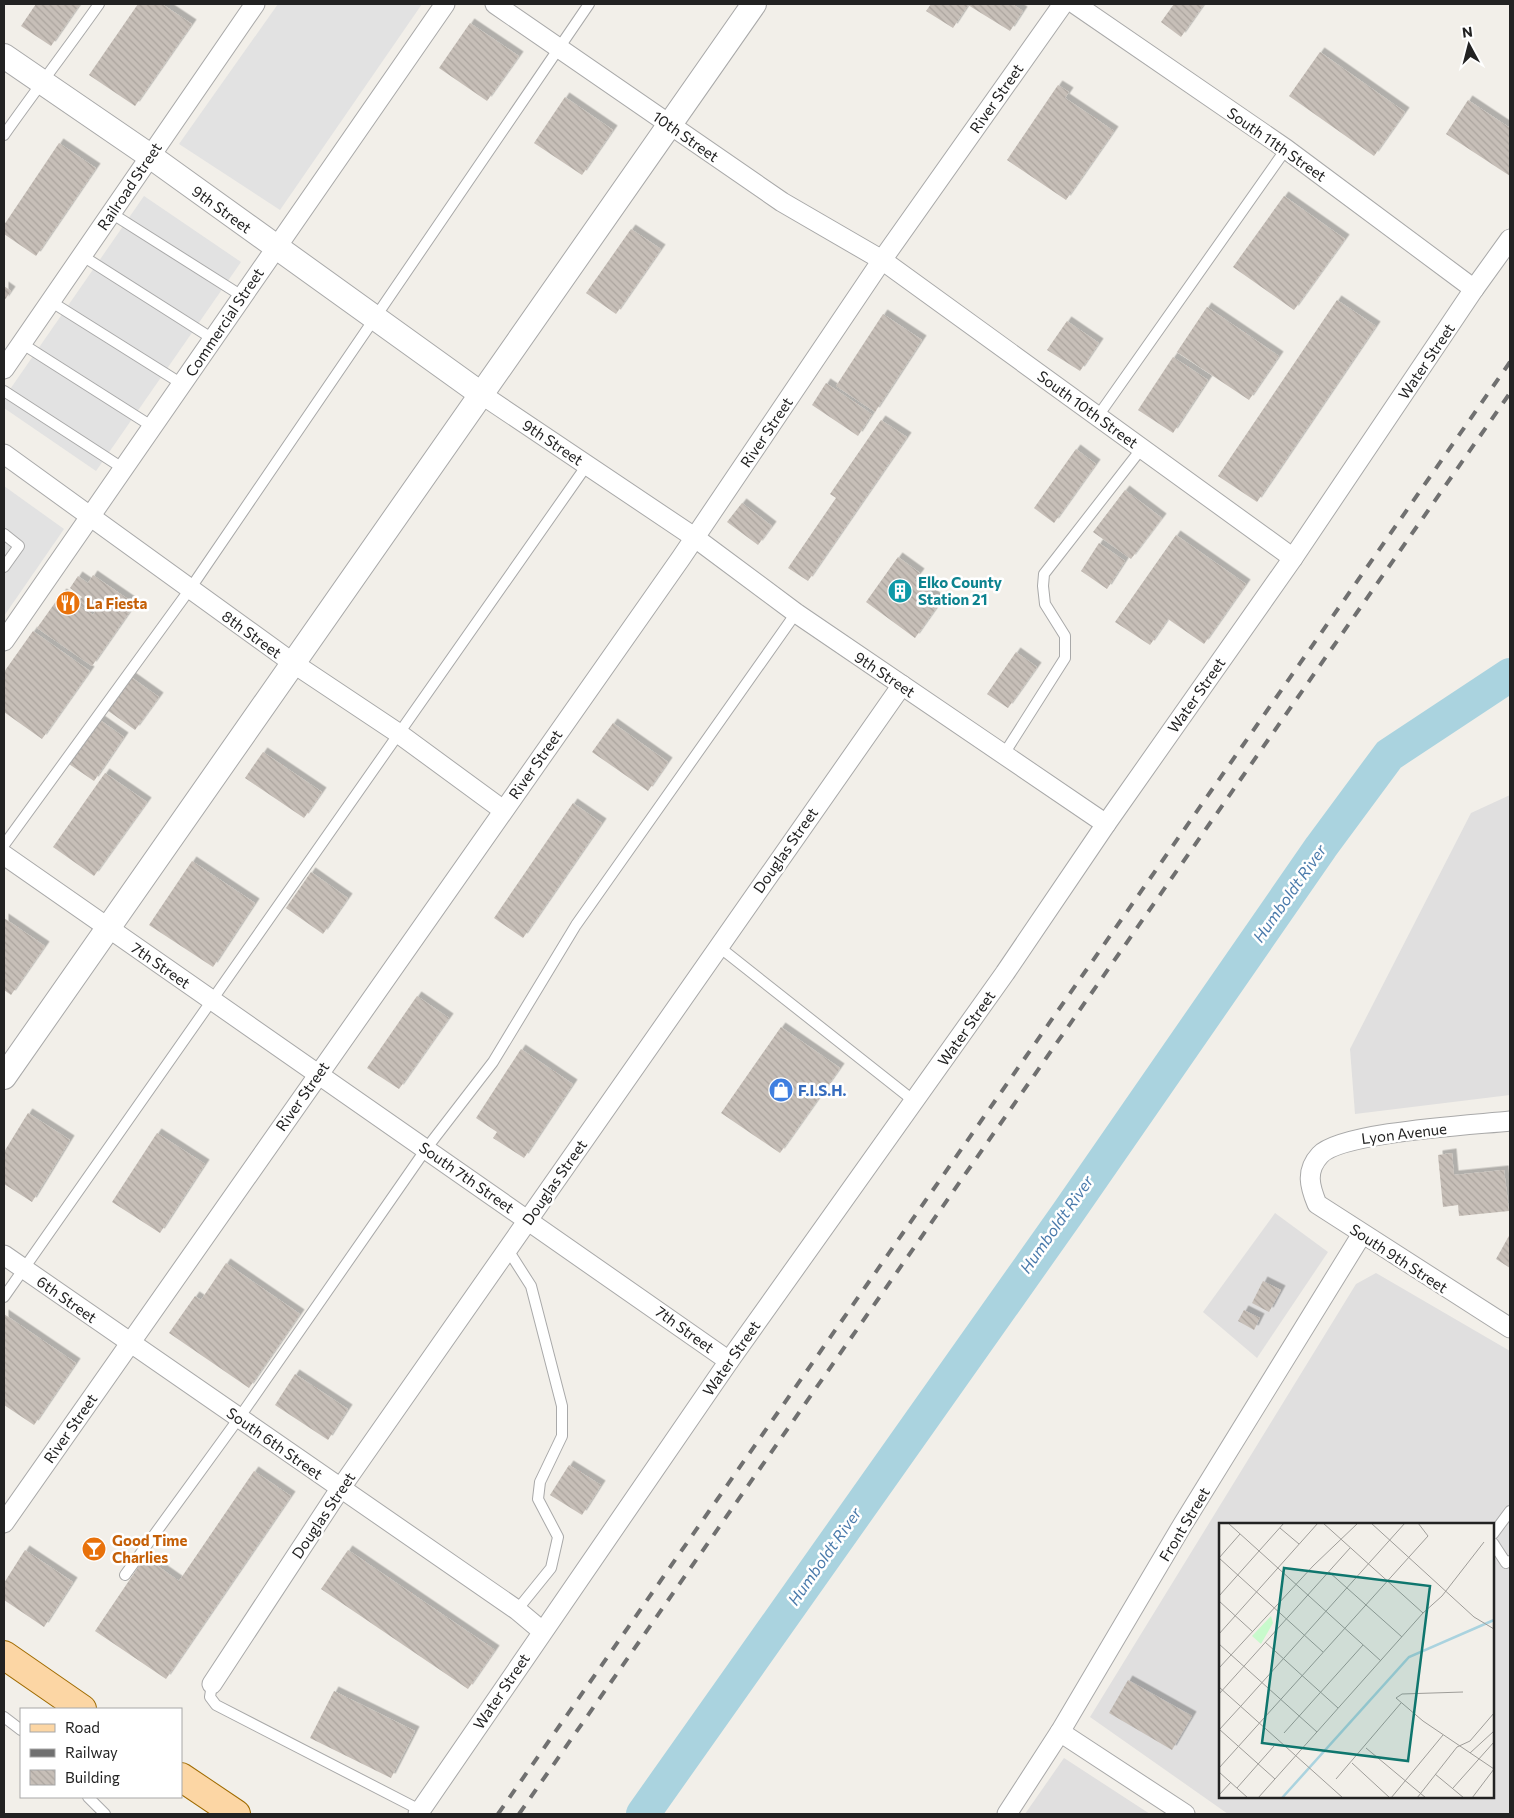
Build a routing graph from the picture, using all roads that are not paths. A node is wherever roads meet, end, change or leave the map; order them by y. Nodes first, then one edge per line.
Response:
1 (99, 4) edge
2 (255, 4) edge
3 (445, 4) edge
4 (495, 4) edge
5 (589, 4) edge
6 (754, 4) edge
7 (1063, 4) edge
8 (1075, 4) edge
9 (558, 48) junction
10 (4, 56) edge
11 (41, 83) junction
12 (670, 124) junction
13 (4, 135) edge
14 (1286, 149) junction
15 (150, 156) junction
16 (111, 213) junction
17 (1510, 239) edge
18 (275, 247) junction
19 (82, 255) junction
20 (882, 260) junction
21 (1474, 289) junction
22 (242, 296) junction
23 (50, 301) junction
24 (375, 319) junction
25 (213, 339) junction
26 (21, 343) junction
27 (4, 369) edge
28 (182, 384) junction
29 (4, 391) edge
30 (481, 394) junction
31 (1098, 416) junction
32 (153, 427) junction
33 (1142, 448) junction
34 (4, 454) edge
35 (587, 465) junction
36 (124, 469) junction
37 (91, 518) junction
38 (4, 534) edge
39 (694, 538) junction
40 (1293, 558) junction
41 (4, 568) edge
42 (190, 589) junction
43 (796, 613) junction
44 (4, 640) edge
45 (293, 663) junction
46 (902, 685) junction
47 (398, 733) junction
48 (1004, 754) junction
49 (503, 810) junction
50 (1106, 824) junction
51 (4, 844) edge
52 (4, 855) edge
53 (108, 928) junction
54 (718, 946) junction
55 (212, 1000) junction
56 (318, 1074) junction
57 (4, 1077) edge
58 (914, 1100) junction
59 (1510, 1121) edge
60 (426, 1149) junction
61 (1310, 1172) joint
62 (527, 1220) junction
63 (1362, 1234) junction
64 (508, 1250) junction
65 (4, 1255) edge
66 (23, 1268) junction
67 (4, 1297) edge
68 (640, 1298) joint
69 (1510, 1328) edge
70 (130, 1343) junction
71 (729, 1361) junction
72 (239, 1418) junction
73 (340, 1489) junction
74 (1510, 1511) edge
75 (4, 1523) edge
76 (1494, 1533) edge
77 (1494, 1545) edge
78 (1510, 1561) edge
79 (125, 1575) dead end
80 (517, 1610) junction
81 (542, 1631) junction
82 (4, 1655) edge
83 (212, 1684) joint
84 (81, 1708) edge
85 (4, 1717) edge
86 (20, 1729) edge
87 (1060, 1732) junction
88 (182, 1778) edge
89 (89, 1798) edge
90 (419, 1812) edge
91 (105, 1814) edge
92 (236, 1814) edge
93 (1007, 1814) edge
94 (1186, 1814) edge

1 - 11 lane
2 - 15 street, Railroad Street
3 - 18 street, Commercial Street
4 - 9 street, 10th Street
5 - 9 lane
6 - 12 street
7 - 20 street, River Street
8 - 14 street, South 11th Street
9 - 12 street, 10th Street
9 - 24 lane
10 - 11 street, 9th Street
11 - 13 lane
11 - 15 street, 9th Street
12 - 20 street, 10th Street
12 - 30 street
14 - 21 street, South 11th Street
14 - 31 lane
15 - 16 street, Railroad Street
15 - 18 street, 9th Street
16 - 19 street, Railroad Street
16 - 22 lane
17 - 21 street, Water Street
18 - 22 street, Commercial Street
18 - 24 street, 9th Street
19 - 23 street, Railroad Street
19 - 25 lane
20 - 31 street, South 10th Street
20 - 39 street, River Street
21 - 40 street, Water Street
22 - 25 street, Commercial Street
23 - 26 street, Railroad Street
23 - 28 lane
24 - 30 street, 9th Street
24 - 42 lane
25 - 28 street, Commercial Street
26 - 27 street, Railroad Street
26 - 32 lane
28 - 32 street, Commercial Street
29 - 36 lane
30 - 35 street, 9th Street
30 - 45 street
31 - 33 street, South 10th Street
32 - 36 street, Commercial Street
33 - 40 street, South 10th Street
33 - 48 lane
34 - 37 street, 8th Street
35 - 39 street, 9th Street
35 - 47 lane
36 - 37 street, Commercial Street
37 - 42 street, 8th Street
37 - 44 street, Commercial Street
38 - 41 lane
39 - 43 street, 9th Street
39 - 49 street, River Street
40 - 50 street, Water Street
42 - 45 street, 8th Street
42 - 51 lane
43 - 46 street, 9th Street
43 - 60 lane
45 - 47 street, 8th Street
45 - 53 street
46 - 48 street, 9th Street
46 - 54 street, Douglas Street
47 - 49 street, 8th Street
47 - 55 lane
48 - 50 street, 9th Street
49 - 56 street, River Street
50 - 58 street, Water Street
52 - 53 street, 7th Street
53 - 55 street, 7th Street
53 - 57 street
54 - 58 lane
54 - 62 street, Douglas Street
55 - 56 street, 7th Street
55 - 66 lane
56 - 60 street, South 7th Street
56 - 70 street, River Street
58 - 71 street, Water Street
59 - 61 street, Lyon Avenue
60 - 62 street, South 7th Street
60 - 72 lane
61 - 63 street, South 9th Street
62 - 64 street, Douglas Street
62 - 68 street, South 7th Street
63 - 69 street, South 9th Street
63 - 87 street, Front Street
64 - 73 street, Douglas Street
64 - 80 lane
65 - 66 street, 6th Street
66 - 67 lane
66 - 70 street, 6th Street
68 - 71 street, 7th Street
70 - 72 street, South 6th Street
70 - 75 street, River Street
71 - 81 street, Water Street
72 - 73 street, South 6th Street
72 - 79 lane
73 - 80 street, South 6th Street
73 - 83 street, Douglas Street
74 - 76 lane
77 - 78 lane
80 - 81 street, South 6th Street
81 - 90 street, Water Street
82 - 84 main road
83 - 90 lane
85 - 86 lane
87 - 93 street, Front Street
87 - 94 street
88 - 92 main road
89 - 91 lane

